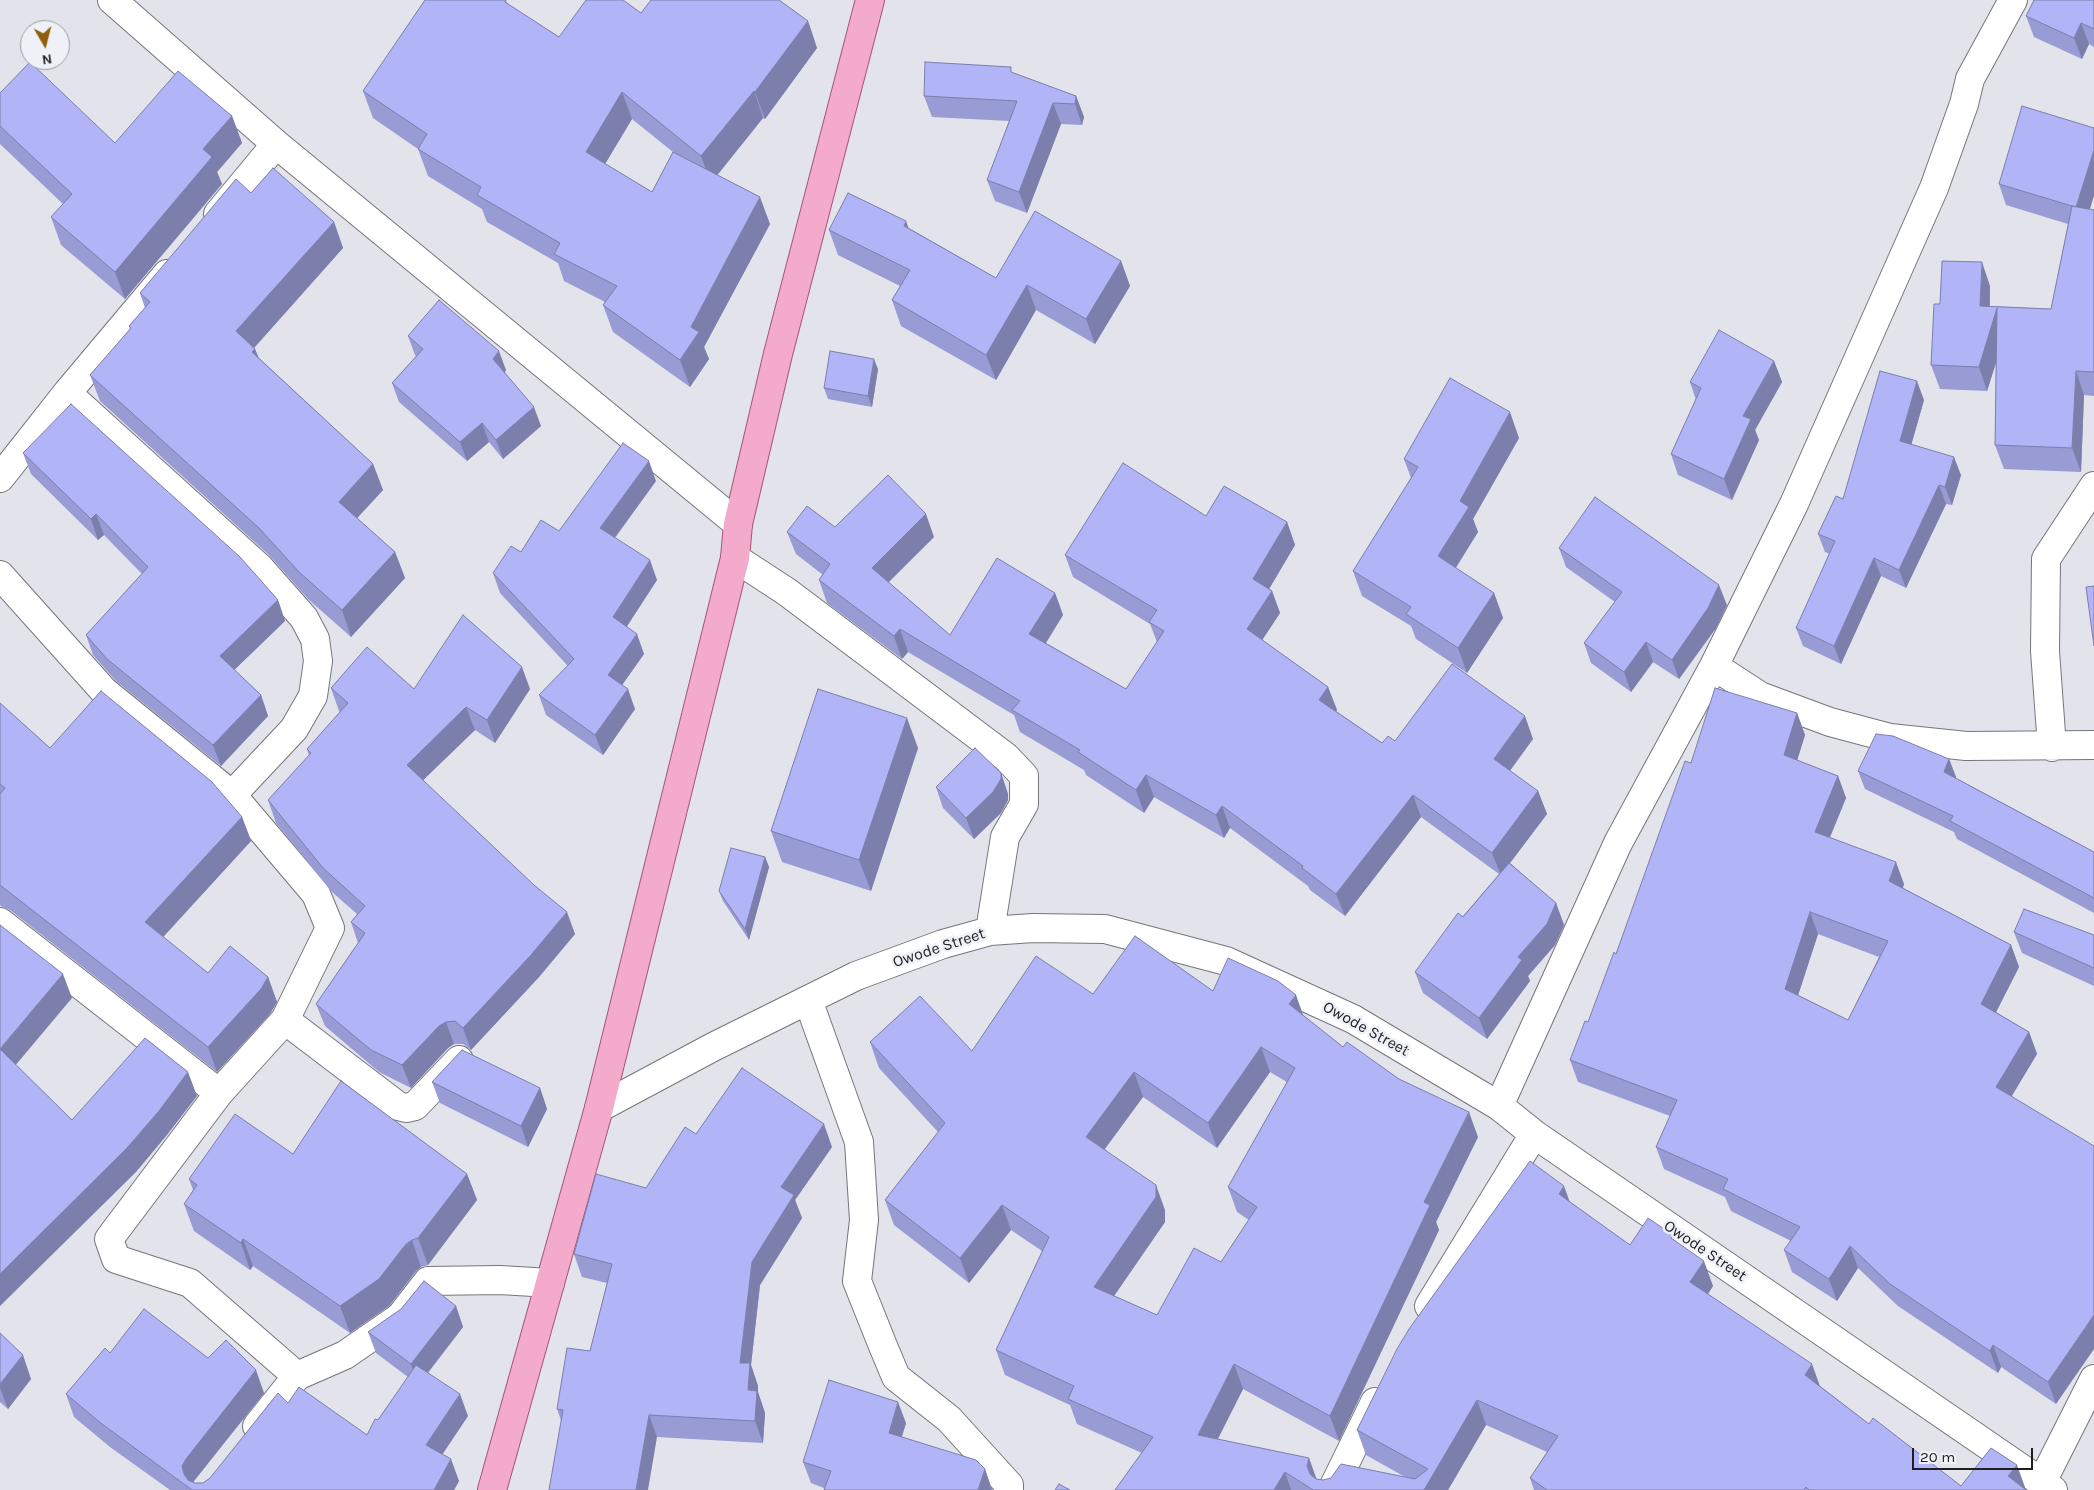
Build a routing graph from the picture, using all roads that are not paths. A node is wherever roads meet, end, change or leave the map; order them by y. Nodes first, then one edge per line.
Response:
1 (112, 0) edge
2 (870, 0) edge
3 (2013, 0) edge
4 (276, 144) junction
5 (200, 235) edge
6 (181, 257) edge
7 (67, 393) junction
8 (0, 478) edge
9 (2094, 486) edge
10 (738, 524) junction
11 (735, 558) junction
12 (0, 575) edge
13 (1714, 666) junction
14 (2094, 745) edge
15 (2052, 747) junction
16 (232, 795) junction
17 (0, 922) edge
18 (990, 931) junction
19 (808, 1000) junction
20 (285, 1020) junction
21 (459, 1059) edge
22 (219, 1093) junction
23 (1499, 1106) junction
24 (599, 1108) junction
25 (1534, 1134) junction
26 (550, 1283) junction
27 (1417, 1325) edge
28 (1388, 1375) edge
29 (297, 1376) junction
30 (2094, 1379) edge
31 (242, 1445) edge
32 (2047, 1486) edge
33 (492, 1490) edge
34 (1008, 1490) edge
35 (1332, 1490) edge

1 - 4 street
2 - 10 main road
3 - 13 street
4 - 5 street
4 - 10 street
6 - 7 street
7 - 8 street
7 - 16 street
9 - 15 street
10 - 11 main road
11 - 18 street
11 - 24 main road
12 - 16 street
13 - 15 street
13 - 23 street
14 - 15 street
16 - 20 street
17 - 22 street
18 - 19 street, Owode Street
18 - 23 street, Owode Street
19 - 24 street, Owode Street
19 - 34 street
20 - 21 street
20 - 22 street
22 - 29 street
23 - 25 street, Owode Street
24 - 26 main road
25 - 27 street
25 - 32 street, Owode Street
26 - 29 street
26 - 33 main road
28 - 35 street
29 - 31 street
30 - 32 street

